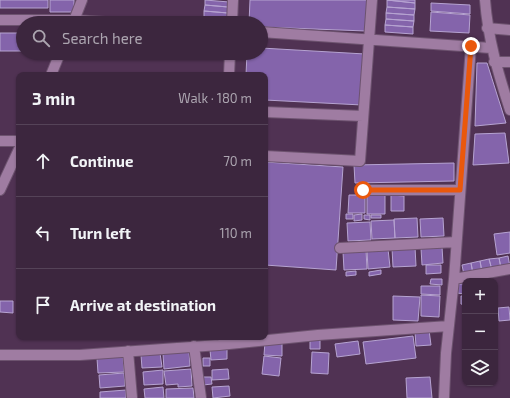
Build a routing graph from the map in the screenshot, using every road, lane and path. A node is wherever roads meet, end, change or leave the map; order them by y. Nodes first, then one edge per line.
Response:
1 (82, 0) edge
2 (233, 0) edge
3 (372, 0) edge
4 (485, 0) edge
5 (75, 16) edge
6 (232, 16) edge
7 (0, 20) edge
8 (16, 20) edge
9 (487, 28) junction
10 (510, 30) edge
11 (268, 33) edge
12 (369, 40) junction
13 (471, 46) junction
14 (491, 48) junction
15 (57, 60) edge
16 (230, 60) edge
17 (494, 62) junction
18 (510, 62) edge
19 (52, 72) edge
20 (229, 72) edge
21 (510, 110) edge
22 (268, 112) edge
23 (363, 116) junction
24 (0, 141) edge
25 (16, 141) edge
26 (16, 155) edge
27 (268, 156) edge
28 (0, 190) edge
29 (363, 190) dead end
30 (460, 190) junction
31 (456, 242) junction
32 (340, 248) dead end
33 (510, 269) edge
34 (454, 279) junction
35 (448, 326) junction
36 (268, 339) edge
37 (262, 340) edge
38 (194, 346) junction
39 (128, 351) junction
40 (0, 354) edge
41 (132, 398) edge
42 (200, 398) edge
43 (444, 398) edge

1 - 5 street
2 - 6 street
3 - 12 street
4 - 9 street
7 - 8 street
9 - 10 street
9 - 14 street
11 - 12 street
12 - 13 street
12 - 23 street
13 - 14 street
13 - 30 street
14 - 17 street
15 - 19 street
16 - 20 street
17 - 18 street
17 - 21 street
22 - 23 street
23 - 27 street
24 - 25 street
26 - 28 street
29 - 30 street
30 - 31 street
31 - 32 street
31 - 34 street
33 - 34 street
34 - 35 street
35 - 36 street
35 - 43 street
37 - 38 street
38 - 39 street
38 - 42 street
39 - 40 street
39 - 41 street

